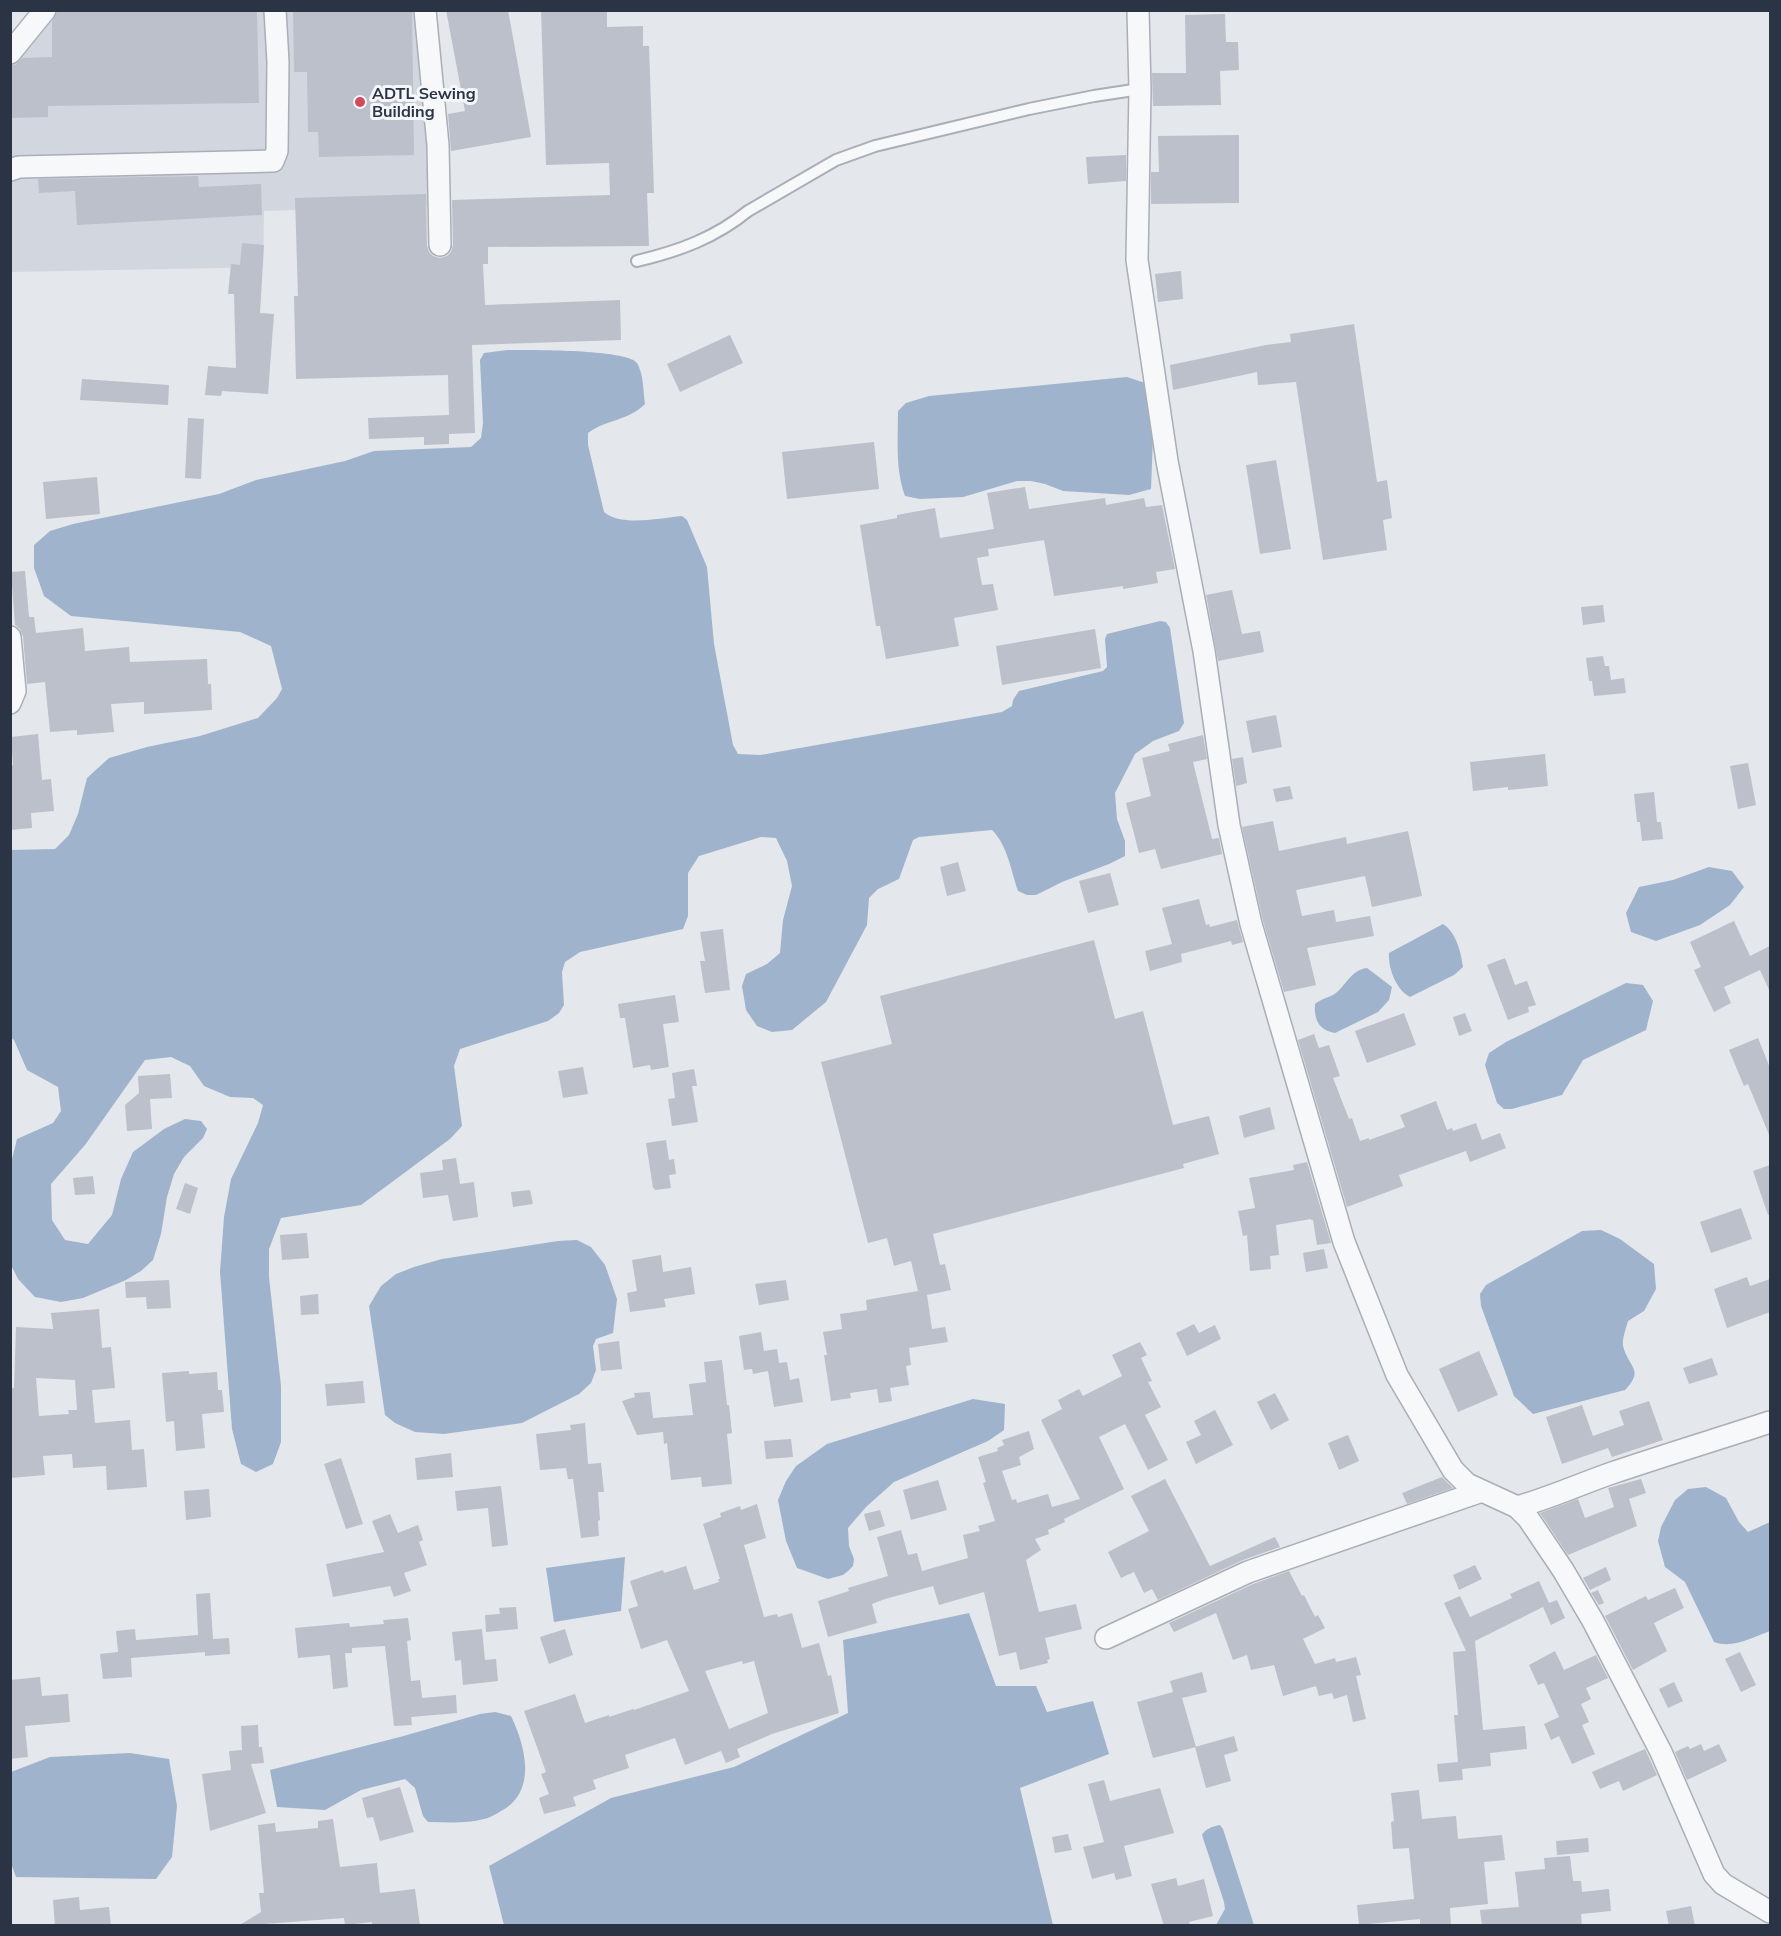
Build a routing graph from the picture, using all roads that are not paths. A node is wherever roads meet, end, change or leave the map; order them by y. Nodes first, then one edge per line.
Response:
1 (45, 10) edge
2 (275, 10) edge
3 (425, 10) edge
4 (1138, 10) edge
5 (10, 53) edge
6 (1140, 89) junction
7 (10, 170) edge
8 (440, 246) dead end
9 (637, 261) dead end
10 (10, 637) edge
11 (10, 703) edge
12 (1770, 1422) edge
13 (1482, 1491) junction
14 (1517, 1507) junction
15 (1106, 1638) dead end
16 (1770, 1912) edge

1 - 5 street
2 - 7 street
3 - 8 street
4 - 6 street
6 - 9 lane
6 - 13 street
10 - 11 street
12 - 14 street
13 - 14 street
13 - 15 street
14 - 16 street

